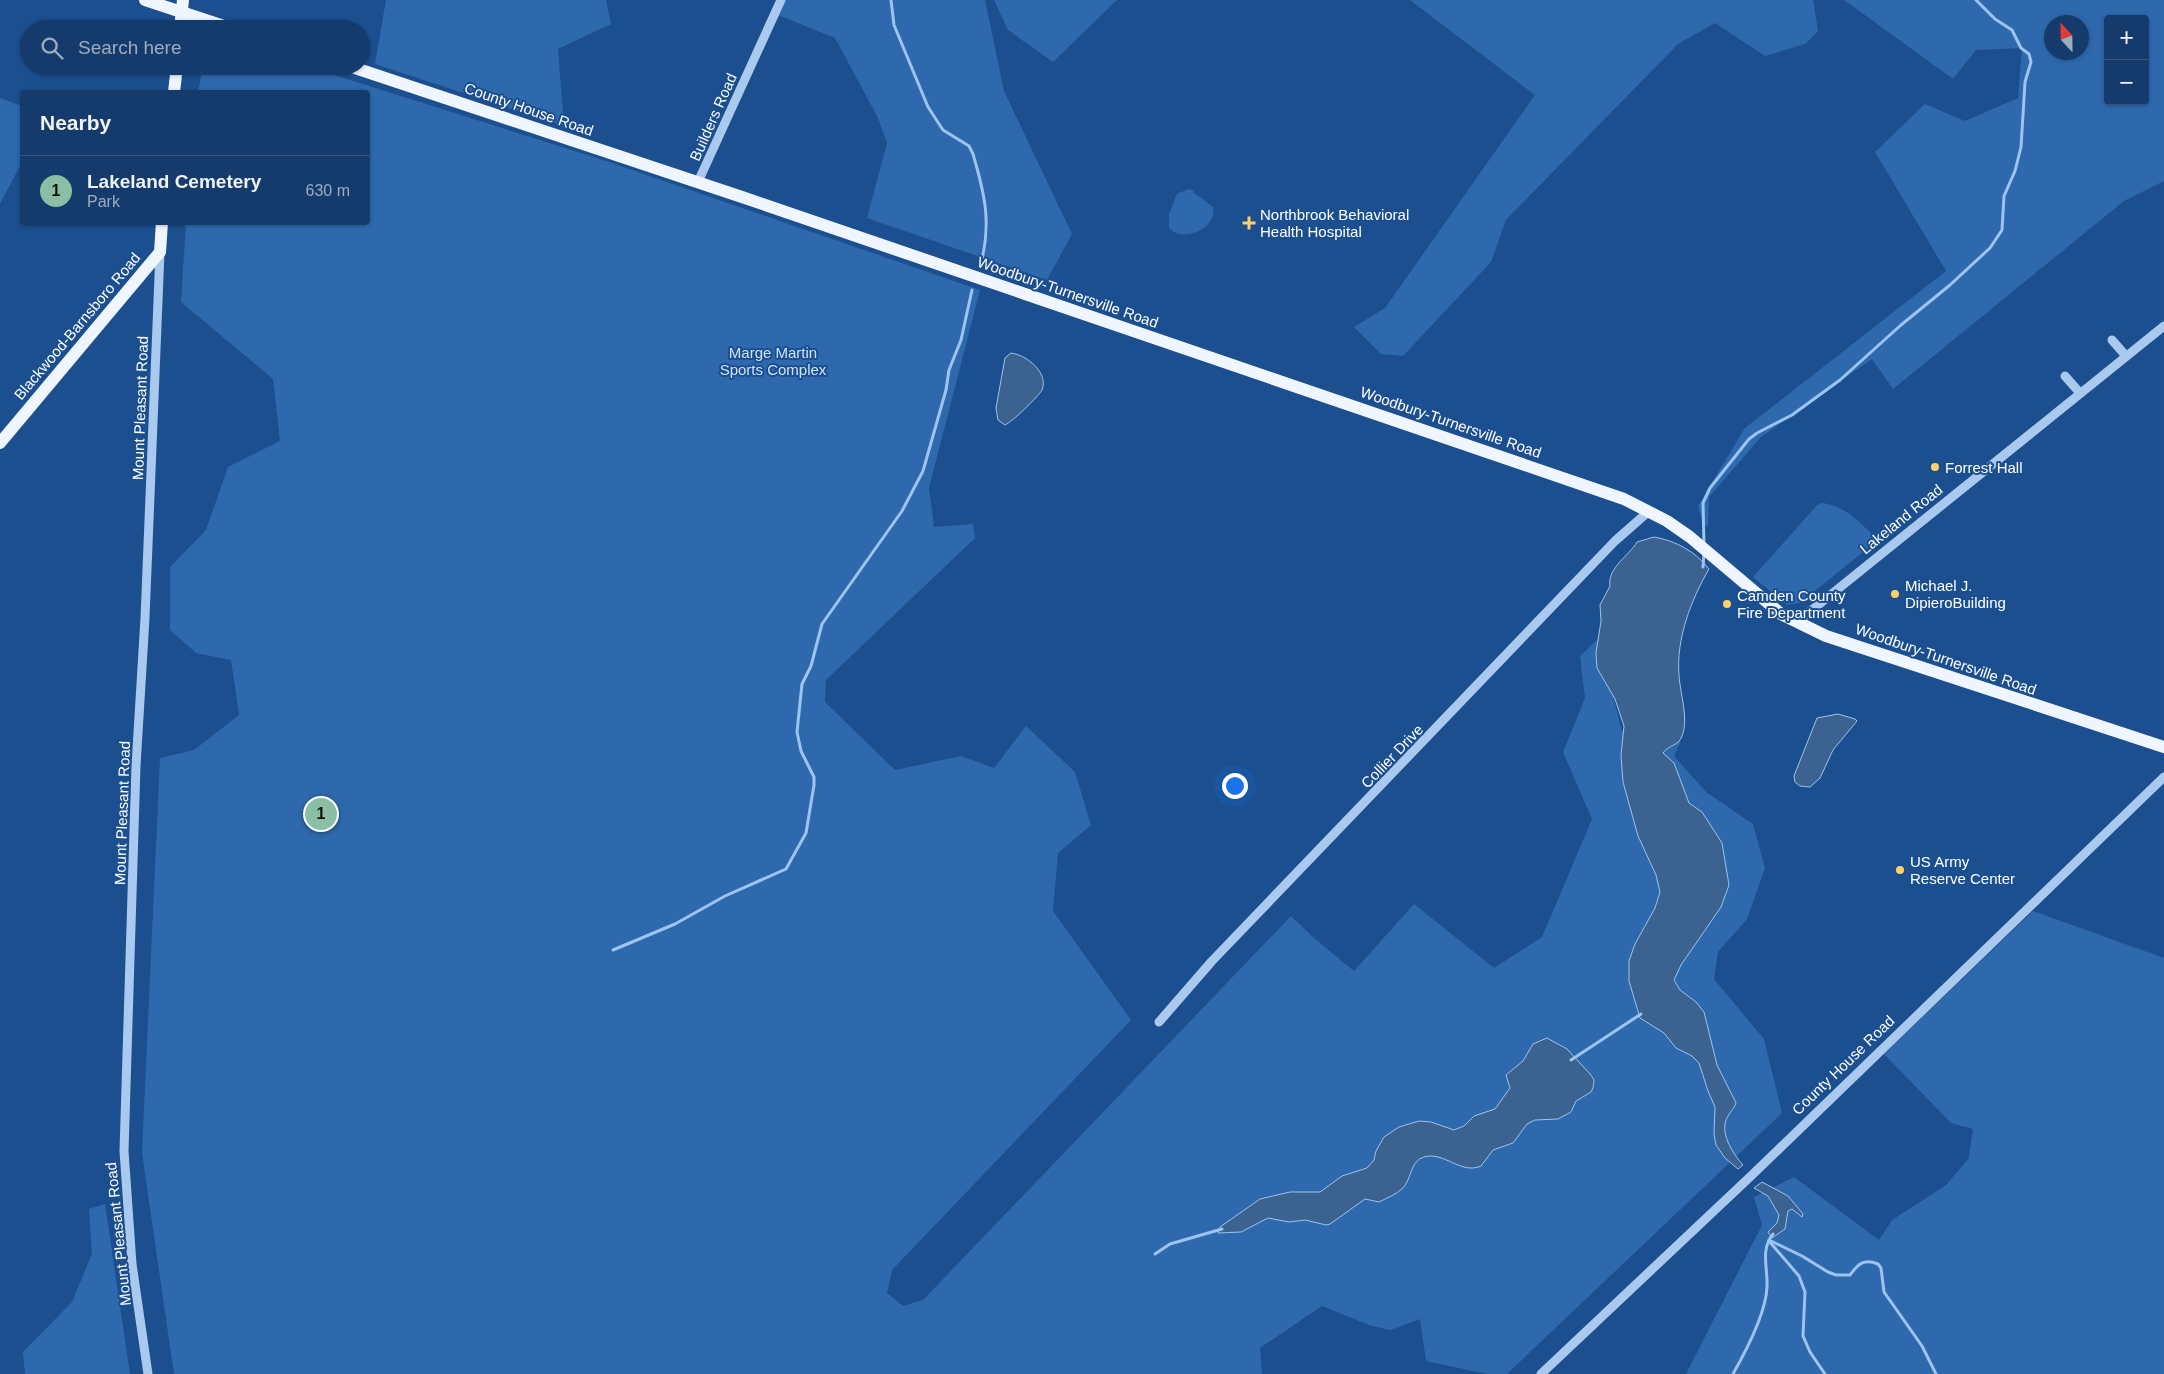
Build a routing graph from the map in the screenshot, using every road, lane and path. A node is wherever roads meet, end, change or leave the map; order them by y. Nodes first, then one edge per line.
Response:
1 (145, 0) edge
2 (780, 0) edge
3 (183, 6) edge
4 (181, 20) edge
5 (213, 20) edge
6 (370, 73) edge
7 (176, 75) edge
8 (174, 90) edge
9 (698, 182) junction
10 (162, 225) edge
11 (160, 252) junction
12 (2164, 326) edge
13 (2112, 340) dead end
14 (2126, 356) junction
15 (2065, 376) dead end
16 (2080, 393) junction
17 (0, 443) edge
18 (1648, 512) junction
19 (1797, 622) junction
20 (2164, 747) edge
21 (2164, 777) edge
22 (1159, 1022) dead end
23 (148, 1374) edge
24 (1541, 1374) edge

1 - 3 main road
2 - 9 street, Builders Road
3 - 4 main road
3 - 5 main road
6 - 9 main road, County House Road
7 - 8 main road
9 - 18 main road, Woodbury-Turnersville Road
10 - 11 main road, Blackwood-Barnsboro Road
11 - 17 main road, Blackwood-Barnsboro Road
11 - 23 street, Mount Pleasant Road
12 - 14 street, Lakeland Road
13 - 14 street
14 - 16 street, Lakeland Road
15 - 16 street
16 - 19 street, Lakeland Road
18 - 19 main road, Woodbury-Turnersville Road
18 - 22 street, Collier Drive
19 - 20 main road, Woodbury-Turnersville Road
21 - 24 street, County House Road

